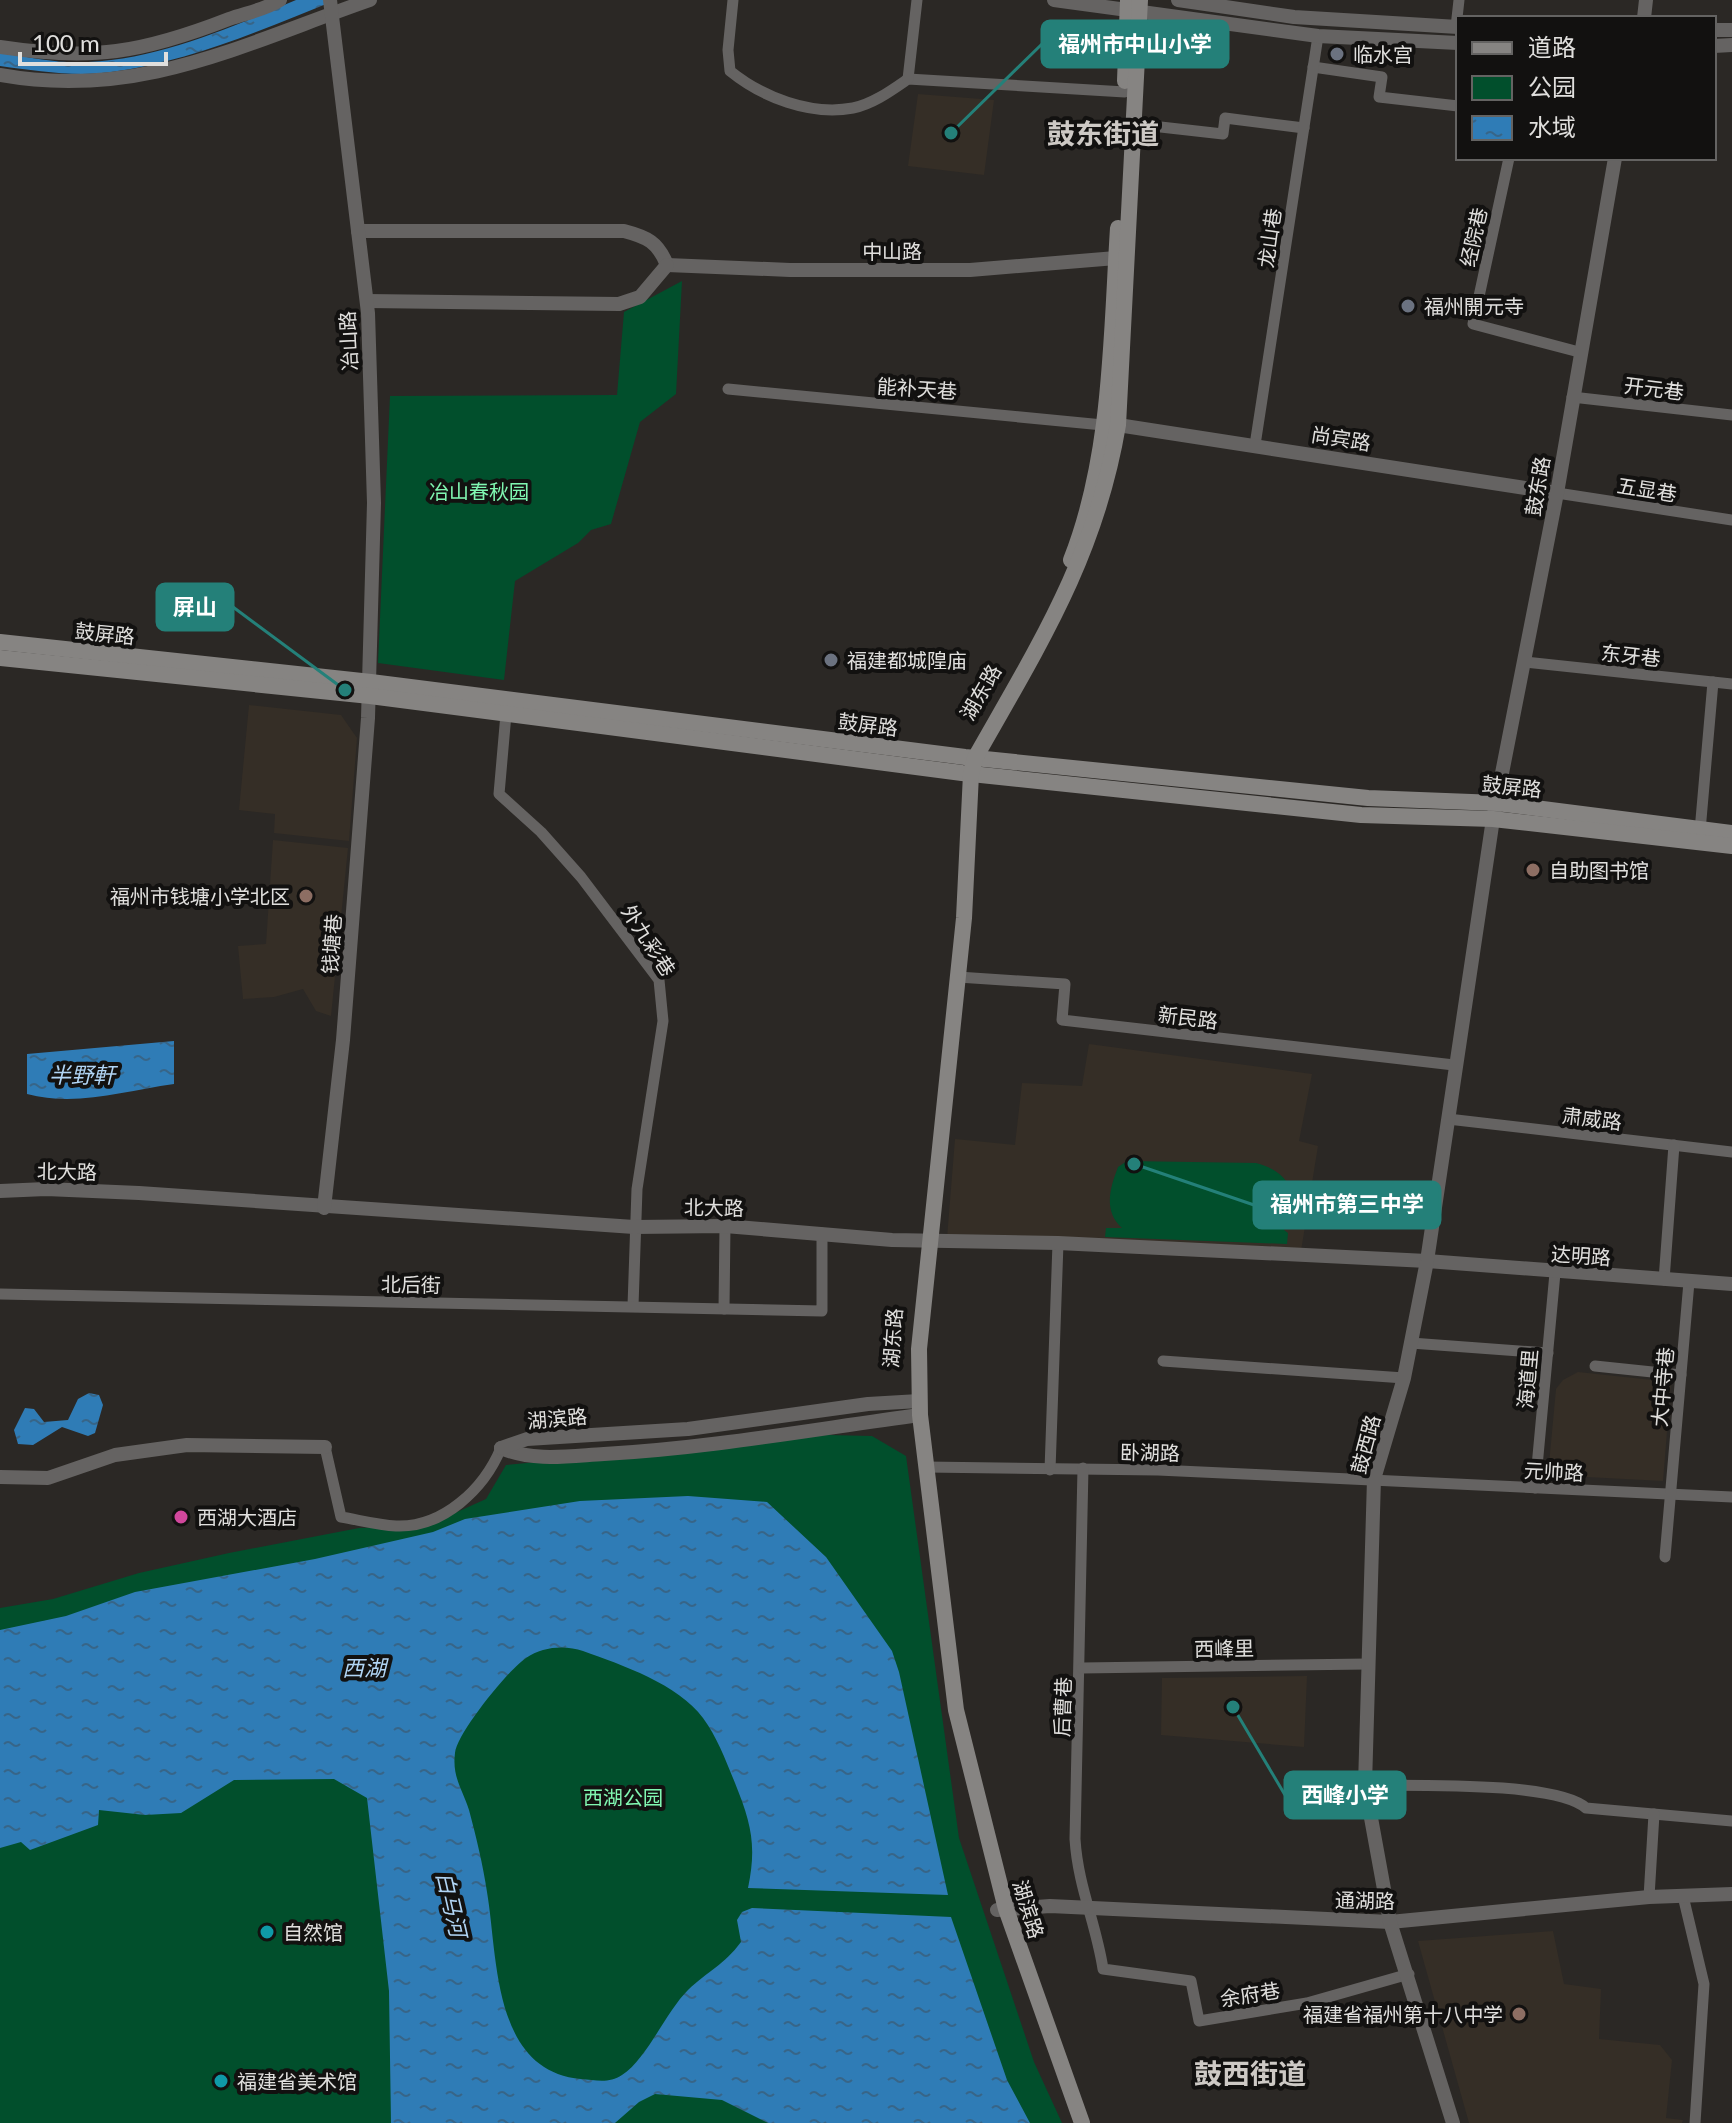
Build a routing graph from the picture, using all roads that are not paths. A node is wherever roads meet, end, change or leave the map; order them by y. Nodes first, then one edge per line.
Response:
1 (280, 0) edge
2 (370, 0) edge
3 (733, 0) edge
4 (917, 0) edge
5 (1054, 0) edge
6 (1178, 0) edge
7 (1134, 6) edge
8 (330, 7) edge
9 (1456, 27) edge
10 (1318, 36) junction
11 (1456, 43) edge
12 (0, 47) edge
13 (1313, 67) junction
14 (0, 75) edge
15 (908, 79) junction
16 (1125, 92) junction
17 (1456, 106) edge
18 (1134, 124) junction
19 (1304, 128) junction
20 (1509, 160) edge
21 (1615, 160) edge
22 (358, 231) junction
23 (1116, 258) junction
24 (667, 265) junction
25 (367, 301) junction
26 (1579, 352) junction
27 (728, 389) dead end
28 (1572, 397) junction
29 (1732, 415) edge
30 (1111, 425) junction
31 (1255, 445) junction
32 (1557, 493) junction
33 (1732, 520) edge
34 (0, 642) edge
35 (0, 658) edge
36 (1525, 662) junction
37 (1713, 682) junction
38 (1732, 684) edge
39 (370, 689) junction
40 (506, 714) junction
41 (969, 765) junction
42 (1495, 811) junction
43 (1700, 831) junction
44 (1732, 833) edge
45 (1732, 846) edge
46 (958, 977) junction
47 (1454, 1065) junction
48 (1448, 1119) junction
49 (1674, 1145) junction
50 (1732, 1152) edge
51 (0, 1191) edge
52 (324, 1208) junction
53 (725, 1226) junction
54 (634, 1227) junction
55 (822, 1233) junction
56 (924, 1239) junction
57 (1058, 1243) junction
58 (1427, 1261) junction
59 (1555, 1273) junction
60 (1664, 1280) junction
61 (1689, 1282) junction
62 (1732, 1284) edge
63 (0, 1294) edge
64 (633, 1306) junction
65 (724, 1309) junction
66 (1411, 1343) junction
67 (1548, 1353) junction
68 (1163, 1361) dead end
69 (1595, 1366) dead end
70 (1681, 1375) junction
71 (1404, 1378) junction
72 (915, 1408) junction
73 (325, 1447) joint
74 (501, 1448) junction
75 (926, 1467) junction
76 (1083, 1468) junction
77 (1050, 1470) junction
78 (0, 1477) edge
79 (1374, 1479) junction
80 (1535, 1488) junction
81 (1670, 1495) junction
82 (1732, 1497) edge
83 (1665, 1557) dead end
84 (1368, 1664) junction
85 (1082, 1668) junction
86 (1365, 1785) junction
87 (1654, 1814) junction
88 (1732, 1821) edge
89 (1732, 1894) edge
90 (1683, 1896) junction
91 (1649, 1897) junction
92 (1001, 1909) junction
93 (1088, 1909) junction
94 (1390, 1922) junction
95 (1099, 1944) joint
96 (1409, 1974) junction
97 (1070, 2123) edge
98 (1082, 2123) edge
99 (1453, 2123) edge
100 (1695, 2123) edge

1 - 12 street
2 - 8 street
3 - 15 street
4 - 15 street
5 - 7 street
6 - 9 street
7 - 10 street
7 - 16 main road, 湖东路
7 - 18 main road, 湖东路
8 - 14 street
8 - 22 street, 冶山路
10 - 11 street
10 - 13 street, 龙山巷
13 - 17 street
13 - 19 street, 龙山巷
15 - 16 street
16 - 23 main road, 湖东路
18 - 19 street
18 - 30 main road, 湖东路
19 - 31 street, 龙山巷
20 - 26 street, 经院巷
21 - 26 street, 鼓东路
22 - 24 street
22 - 25 street, 冶山路
23 - 24 street, 中山路
23 - 30 main road, 湖东路
24 - 25 street
25 - 39 street, 冶山路
26 - 28 street, 鼓东路
27 - 30 street, 能补天巷
28 - 29 street, 开元巷
28 - 32 street, 鼓东路
30 - 31 street, 尚宾路
30 - 41 main road, 湖东路
31 - 32 street, 尚宾路
32 - 33 street, 五显巷
32 - 36 street, 鼓东路
34 - 39 main road, 鼓屏路
35 - 39 main road, 鼓屏路
36 - 37 street, 东牙巷
36 - 42 street, 鼓东路
37 - 38 street, 东牙巷
37 - 43 street
39 - 40 main road, 鼓屏路
39 - 41 main road, 鼓屏路
39 - 52 street, 钱塘巷
40 - 41 main road, 鼓屏路
40 - 54 street, 外九彩巷
41 - 42 main road, 鼓屏路
41 - 46 main road, 湖东路
41 - 56 main road, 湖东路
42 - 43 main road, 鼓屏路
42 - 45 main road, 鼓屏路
42 - 47 street, 鼓西路
43 - 44 main road, 鼓屏路
46 - 47 street, 新民路
46 - 56 main road, 湖东路
47 - 48 street, 鼓西路
48 - 49 street, 肃威路
48 - 58 street, 鼓西路
49 - 50 street, 肃威路
49 - 60 street
51 - 52 street, 北大路
52 - 54 street, 北大路
53 - 54 street, 北大路
53 - 55 street, 北大路
53 - 65 street
54 - 64 street, 外九彩巷
55 - 56 street, 北大路
55 - 65 street, 北后街
56 - 57 street, 北大路
56 - 72 main road, 湖东路
57 - 58 street, 北大路
57 - 77 street
58 - 59 street, 达明路
58 - 66 street, 鼓西路
59 - 60 street, 达明路
59 - 67 street, 海道里
60 - 61 street, 达明路
61 - 62 street, 达明路
61 - 70 street, 大中寺巷
63 - 64 street, 北后街
64 - 65 street, 北后街
66 - 67 street
66 - 71 street, 鼓西路
67 - 80 street, 海道里
68 - 71 street
69 - 70 street
70 - 81 street, 大中寺巷
71 - 79 street, 鼓西路
72 - 74 street, 湖滨路
72 - 74 street, 湖滨路
72 - 75 main road, 湖滨路
72 - 92 main road, 湖滨路
73 - 74 street
73 - 78 street
75 - 77 street, 卧湖路
75 - 92 main road, 湖滨路
76 - 77 street, 卧湖路
76 - 79 street, 卧湖路
76 - 85 street, 后曹巷
79 - 80 street, 元帅路
79 - 84 street, 鼓西路
80 - 81 street, 元帅路
81 - 82 street, 元帅路
81 - 83 street, 大中寺巷
84 - 85 street, 西峰里
84 - 86 street, 鼓西路
85 - 93 street, 后曹巷
86 - 87 street
86 - 94 street, 鼓西路
87 - 88 street
87 - 91 street
89 - 90 street, 通湖路
90 - 91 street, 通湖路
90 - 100 street
91 - 94 street, 通湖路
92 - 93 street, 通湖路
92 - 97 main road, 湖滨路
92 - 98 main road, 湖滨路
93 - 94 street, 通湖路
93 - 95 street, 后曹巷
94 - 96 street, 鼓西路
95 - 96 street, 余府巷
96 - 99 street, 鼓西路

